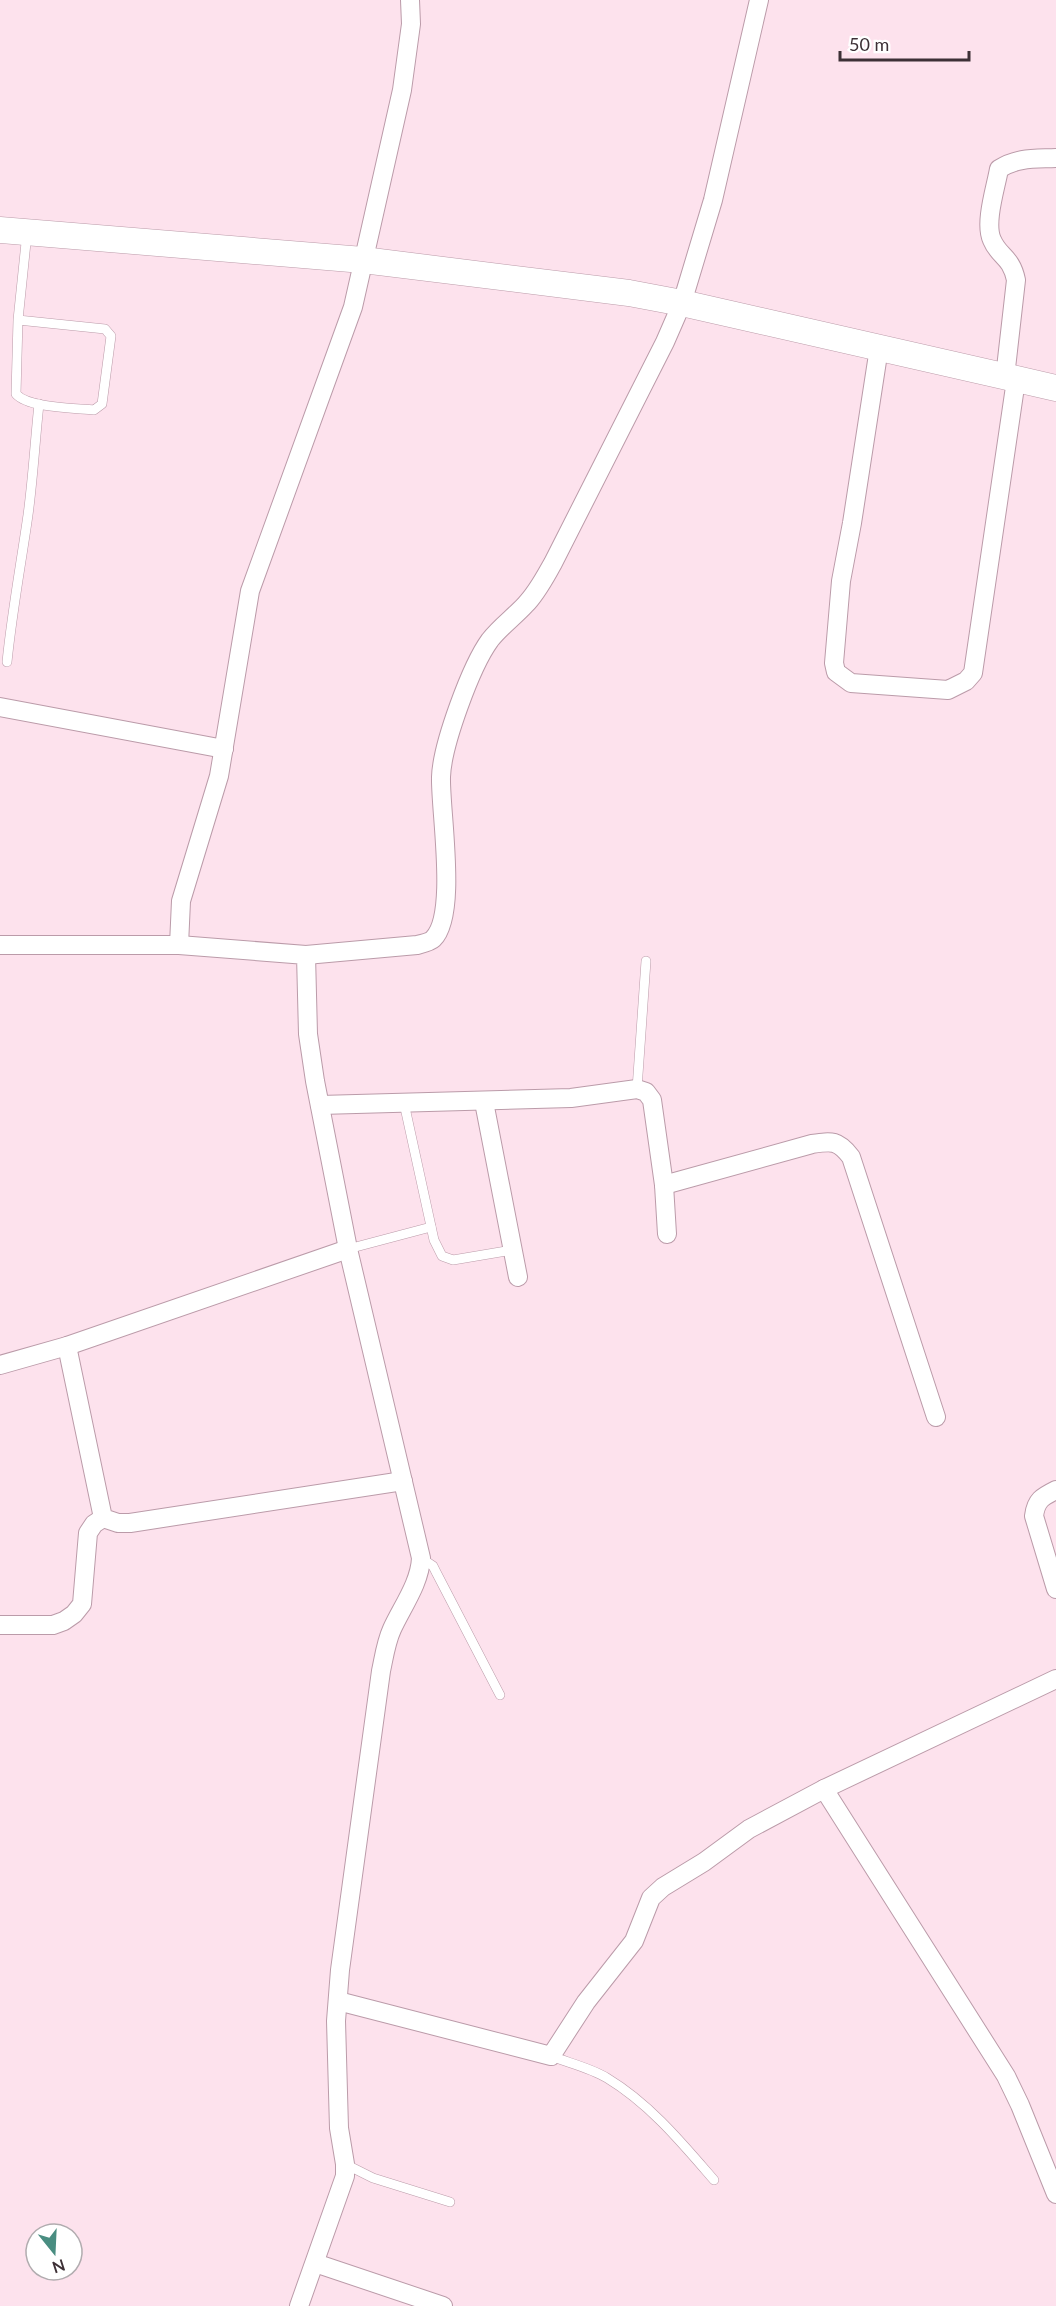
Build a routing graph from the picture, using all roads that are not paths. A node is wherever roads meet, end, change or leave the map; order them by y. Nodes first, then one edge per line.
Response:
1 (410, 0) edge
2 (759, 0) edge
3 (1056, 158) edge
4 (0, 230) edge
5 (27, 232) junction
6 (363, 260) junction
7 (682, 303) junction
8 (18, 320) junction
9 (879, 348) junction
10 (1010, 378) junction
11 (1056, 388) edge
12 (39, 404) junction
13 (7, 662) dead end
14 (0, 707) edge
15 (224, 749) junction
16 (0, 945) edge
17 (179, 945) junction
18 (306, 955) junction
19 (646, 961) dead end
20 (637, 1089) junction
21 (484, 1102) junction
22 (404, 1103) junction
23 (320, 1105) junction
24 (664, 1185) junction
25 (431, 1227) junction
26 (667, 1234) dead end
27 (348, 1249) junction
28 (512, 1250) junction
29 (518, 1277) dead end
30 (67, 1346) junction
31 (0, 1365) edge
32 (936, 1417) dead end
33 (403, 1481) junction
34 (1056, 1490) edge
35 (103, 1518) junction
36 (421, 1558) junction
37 (1056, 1589) edge
38 (0, 1625) edge
39 (1056, 1679) edge
40 (500, 1695) dead end
41 (824, 1789) junction
42 (338, 2001) junction
43 (551, 2056) junction
44 (345, 2164) junction
45 (714, 2180) dead end
46 (1056, 2194) edge
47 (450, 2202) dead end
48 (315, 2263) junction
49 (299, 2306) edge
50 (443, 2306) edge

1 - 6 street
2 - 7 street
3 - 10 street
4 - 5 street
5 - 6 street
5 - 8 lane
6 - 7 street
6 - 15 street
7 - 9 street
7 - 18 street
8 - 12 lane
8 - 12 lane
9 - 10 street
9 - 10 street
10 - 11 street
12 - 13 lane
14 - 15 street
15 - 17 street
16 - 17 street
17 - 18 street
18 - 23 street
19 - 20 lane
20 - 21 street
20 - 24 street
21 - 22 street
21 - 28 street
22 - 23 street
22 - 25 lane
23 - 27 street
24 - 26 street
24 - 32 street
25 - 27 lane
25 - 28 lane
27 - 30 street
27 - 33 street
28 - 29 street
30 - 31 street
30 - 35 street
33 - 35 street
33 - 36 street
34 - 37 street
35 - 38 street
36 - 40 lane
36 - 42 street
39 - 41 street
41 - 43 street
41 - 46 street
42 - 43 street
42 - 44 street
43 - 45 lane
44 - 47 lane
44 - 48 street
48 - 49 street
48 - 50 street

